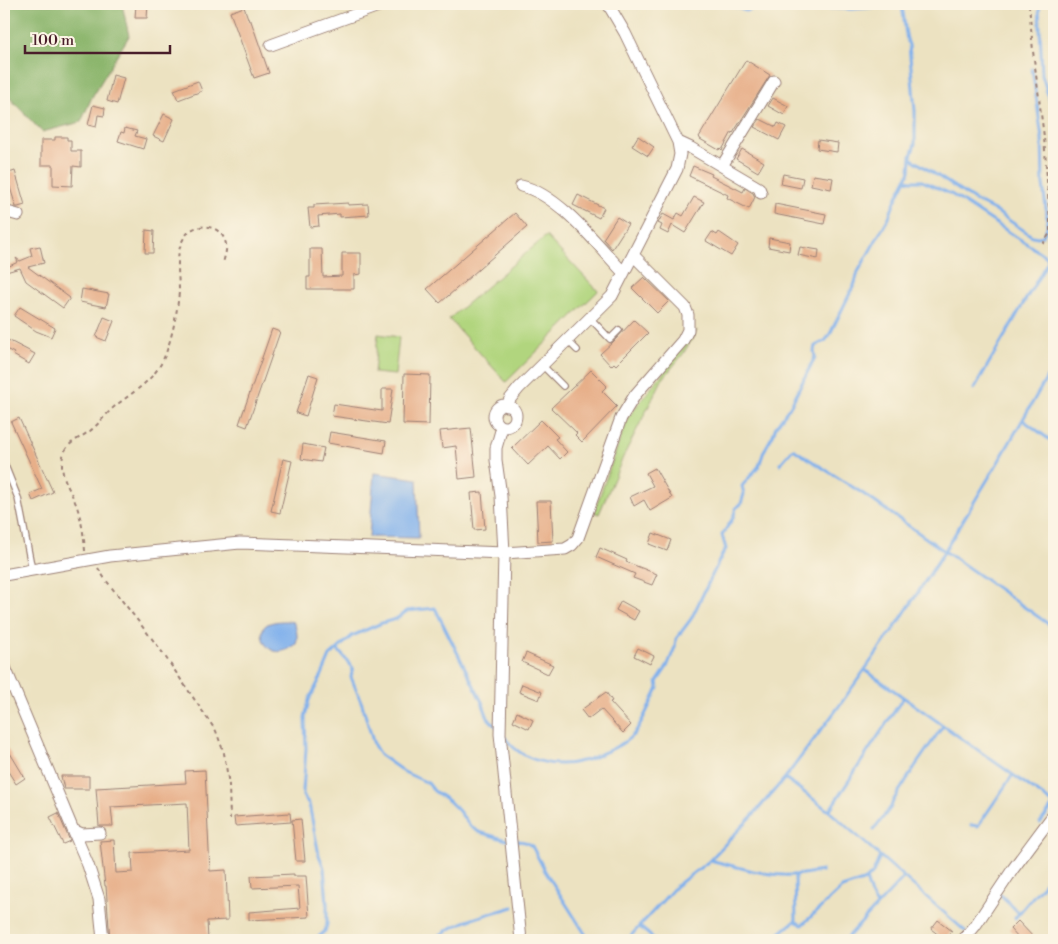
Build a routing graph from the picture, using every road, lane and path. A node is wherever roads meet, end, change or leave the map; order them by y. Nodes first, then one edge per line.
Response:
1 (384, 4) edge
2 (608, 4) edge
3 (1029, 4) edge
4 (271, 45) dead end
5 (774, 81) dead end
6 (678, 142) junction
7 (722, 166) junction
8 (521, 186) dead end
9 (761, 193) dead end
10 (4, 211) edge
11 (18, 215) dead end
12 (1043, 244) dead end
13 (633, 255) junction
14 (223, 263) dead end
15 (624, 273) junction
16 (590, 318) junction
17 (619, 330) dead end
18 (567, 340) junction
19 (577, 350) dead end
20 (542, 365) junction
21 (562, 386) dead end
22 (4, 464) edge
23 (504, 553) junction
24 (89, 560) junction
25 (32, 570) junction
26 (4, 575) edge
27 (4, 665) edge
28 (1054, 814) edge
29 (230, 819) dead end
30 (73, 830) junction
31 (100, 833) dead end
32 (103, 940) edge
33 (521, 940) edge
34 (963, 940) edge

1 - 4 street
2 - 6 street
3 - 12 path
5 - 7 street
6 - 7 street
6 - 13 street
7 - 9 street
8 - 15 street
10 - 11 street
13 - 15 street
13 - 23 street
14 - 24 path
15 - 16 street
16 - 17 lane
16 - 18 street
18 - 19 lane
18 - 20 street
20 - 21 lane
20 - 23 street
22 - 25 lane
23 - 24 street
23 - 33 street
24 - 25 street
24 - 29 path
25 - 26 street
27 - 30 street
28 - 34 street
30 - 31 street
30 - 32 street

